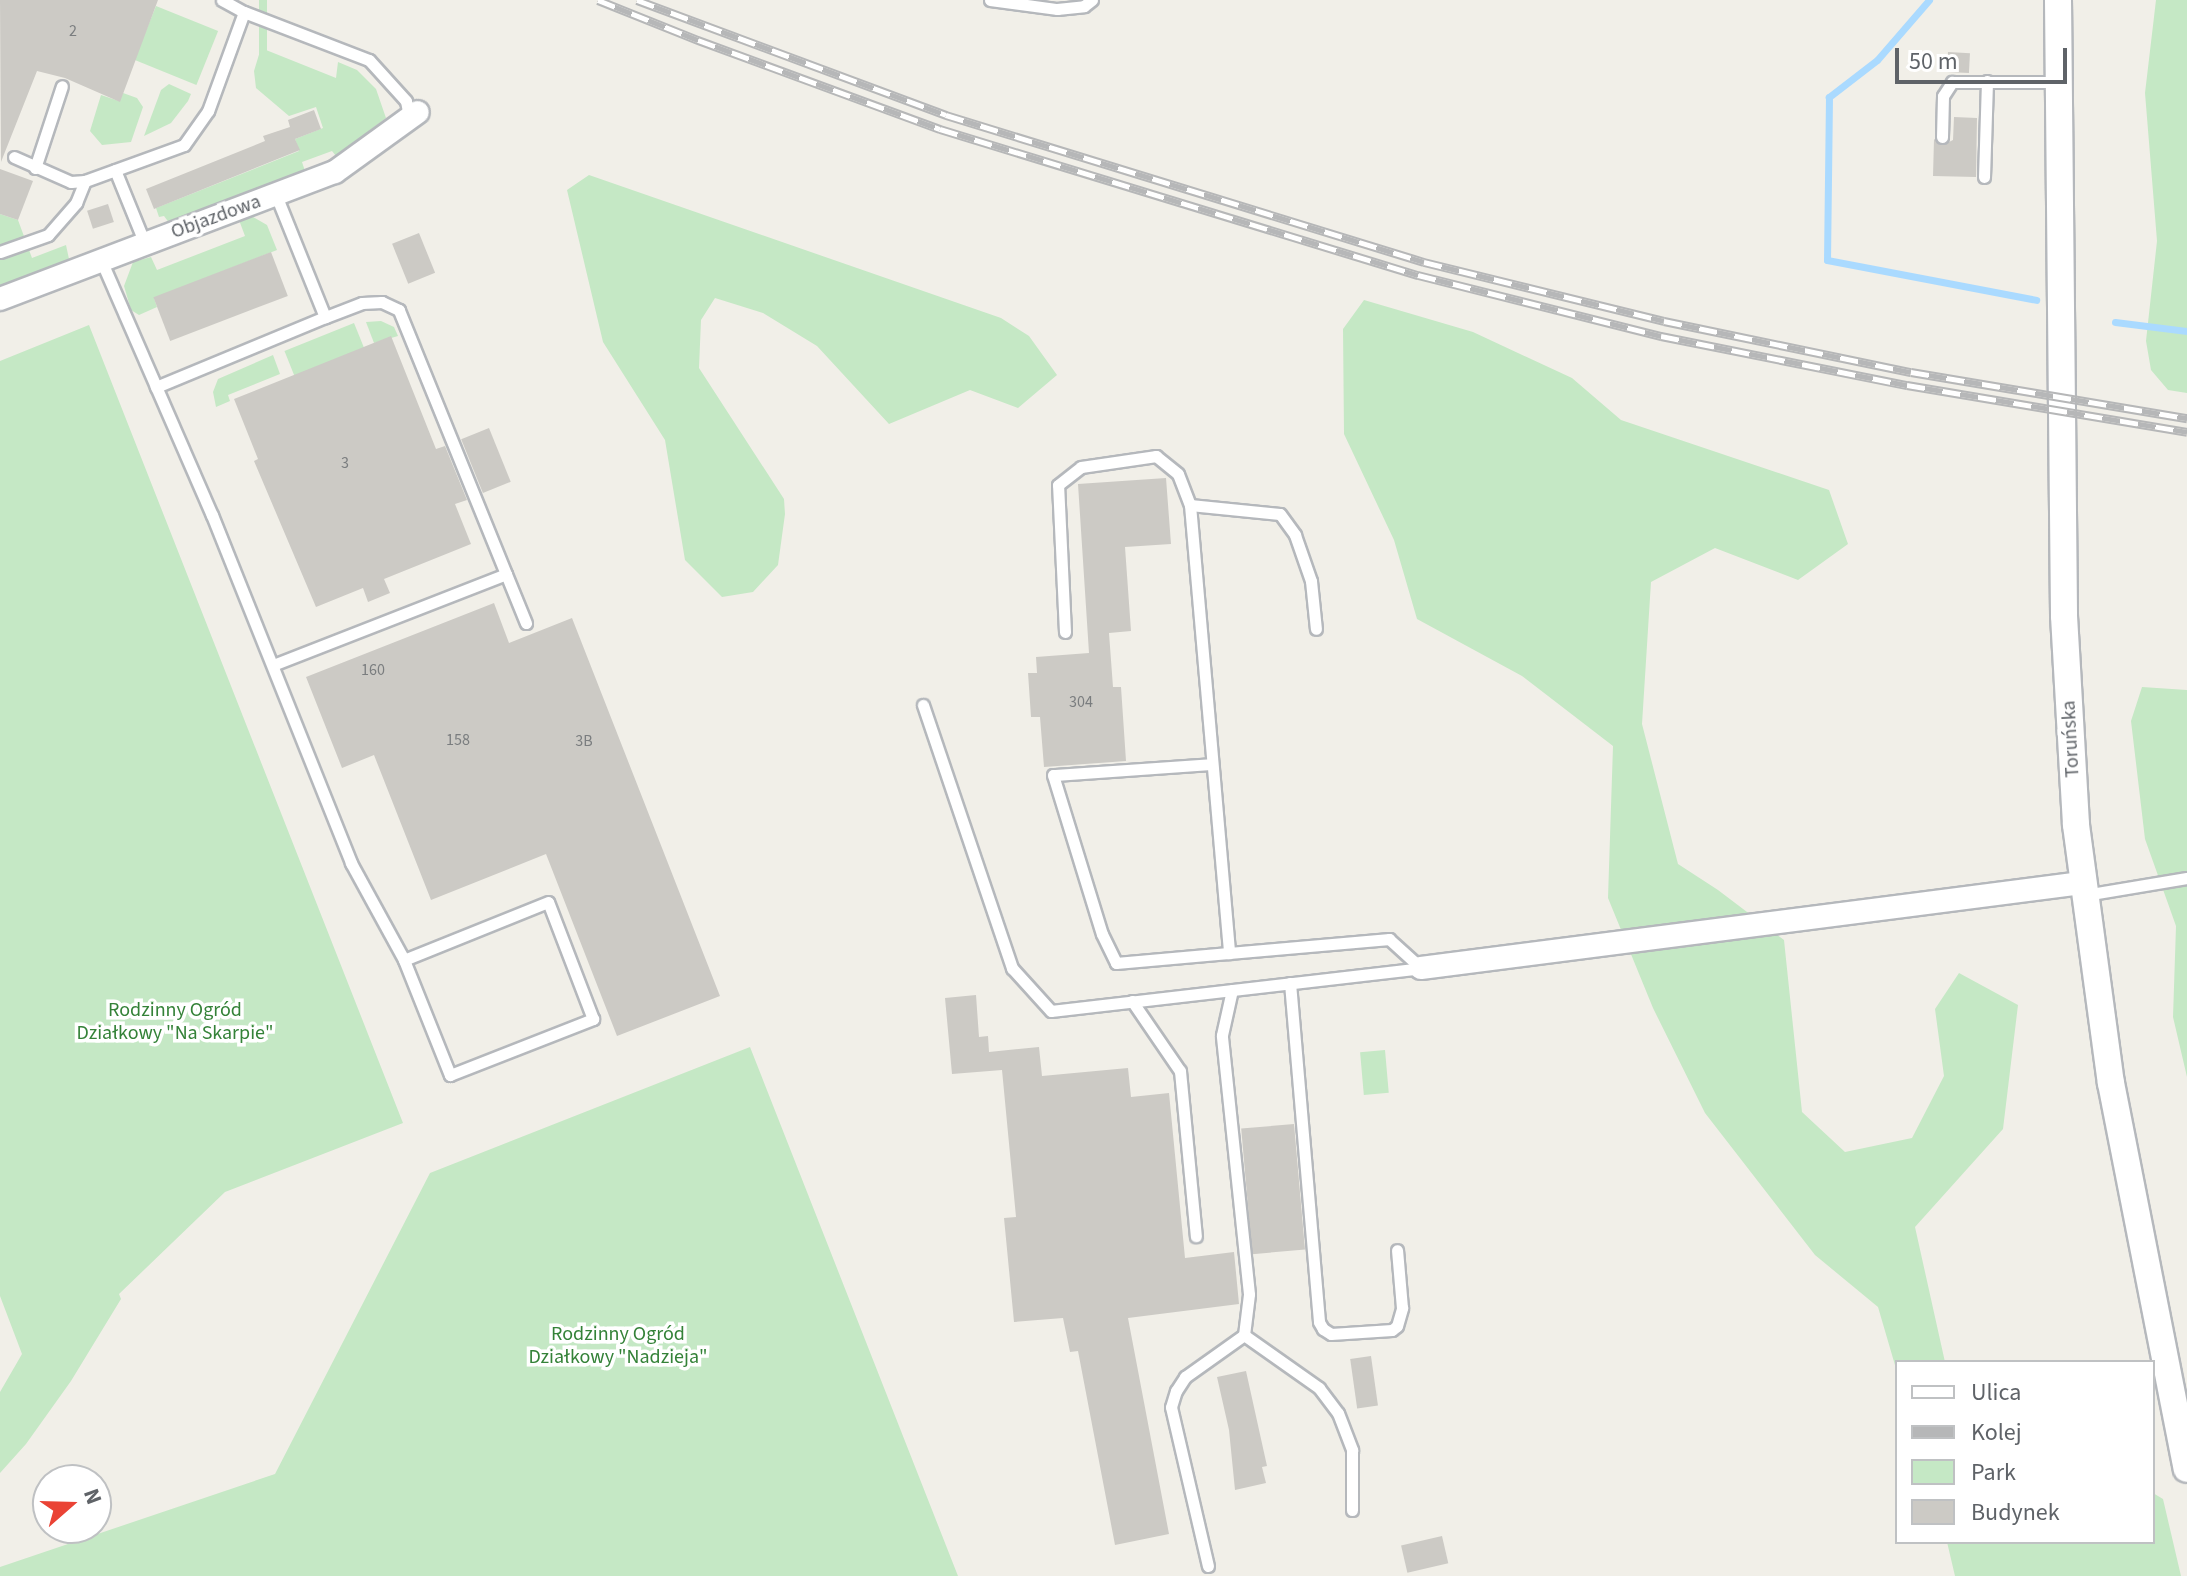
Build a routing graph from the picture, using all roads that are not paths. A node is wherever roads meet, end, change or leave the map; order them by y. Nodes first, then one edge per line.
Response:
1 (222, 0) edge
2 (990, 0) edge
3 (1092, 0) edge
4 (2058, 0) edge
5 (244, 12) junction
6 (1987, 81) junction
7 (2059, 82) junction
8 (62, 86) dead end
9 (414, 114) joint
10 (1942, 137) dead end
11 (14, 157) dead end
12 (35, 168) junction
13 (115, 170) junction
14 (1984, 177) dead end
15 (85, 181) junction
16 (276, 195) junction
17 (145, 244) junction
18 (0, 252) edge
19 (101, 260) junction
20 (0, 299) edge
21 (325, 317) junction
22 (156, 387) junction
23 (1190, 505) junction
24 (506, 574) junction
25 (526, 623) dead end
26 (1316, 629) dead end
27 (1065, 632) dead end
28 (273, 665) junction
29 (923, 705) dead end
30 (1212, 764) junction
31 (2187, 878) edge
32 (2083, 889) junction
33 (1229, 953) junction
34 (404, 960) junction
35 (1421, 968) junction
36 (1290, 983) junction
37 (1232, 990) junction
38 (1132, 1001) junction
39 (1196, 1236) dead end
40 (1397, 1250) dead end
41 (1244, 1335) junction
42 (2187, 1469) edge
43 (1352, 1510) dead end
44 (1208, 1566) dead end

1 - 5 lane
2 - 3 lane
4 - 7 street, Toruńska
5 - 9 lane
5 - 13 lane
6 - 7 lane
6 - 10 lane
6 - 14 lane
7 - 32 street, Toruńska
8 - 12 lane
9 - 16 street, Objazdowa
11 - 12 lane
12 - 15 lane
13 - 15 lane
13 - 17 lane
15 - 18 lane
16 - 17 street, Objazdowa
16 - 21 lane
17 - 19 street, Objazdowa
19 - 20 street, Objazdowa
19 - 22 lane
21 - 22 lane
21 - 24 lane
22 - 28 lane
23 - 26 lane
23 - 27 lane
23 - 30 lane
24 - 25 lane
24 - 28 lane
28 - 34 lane
29 - 38 lane
30 - 33 lane
30 - 33 lane
31 - 32 lane
32 - 35 street
32 - 42 street, Toruńska
33 - 35 lane
34 - 34 lane
35 - 36 lane
36 - 37 lane
36 - 40 lane
37 - 38 lane
37 - 41 lane
38 - 39 lane
41 - 43 lane
41 - 44 lane

